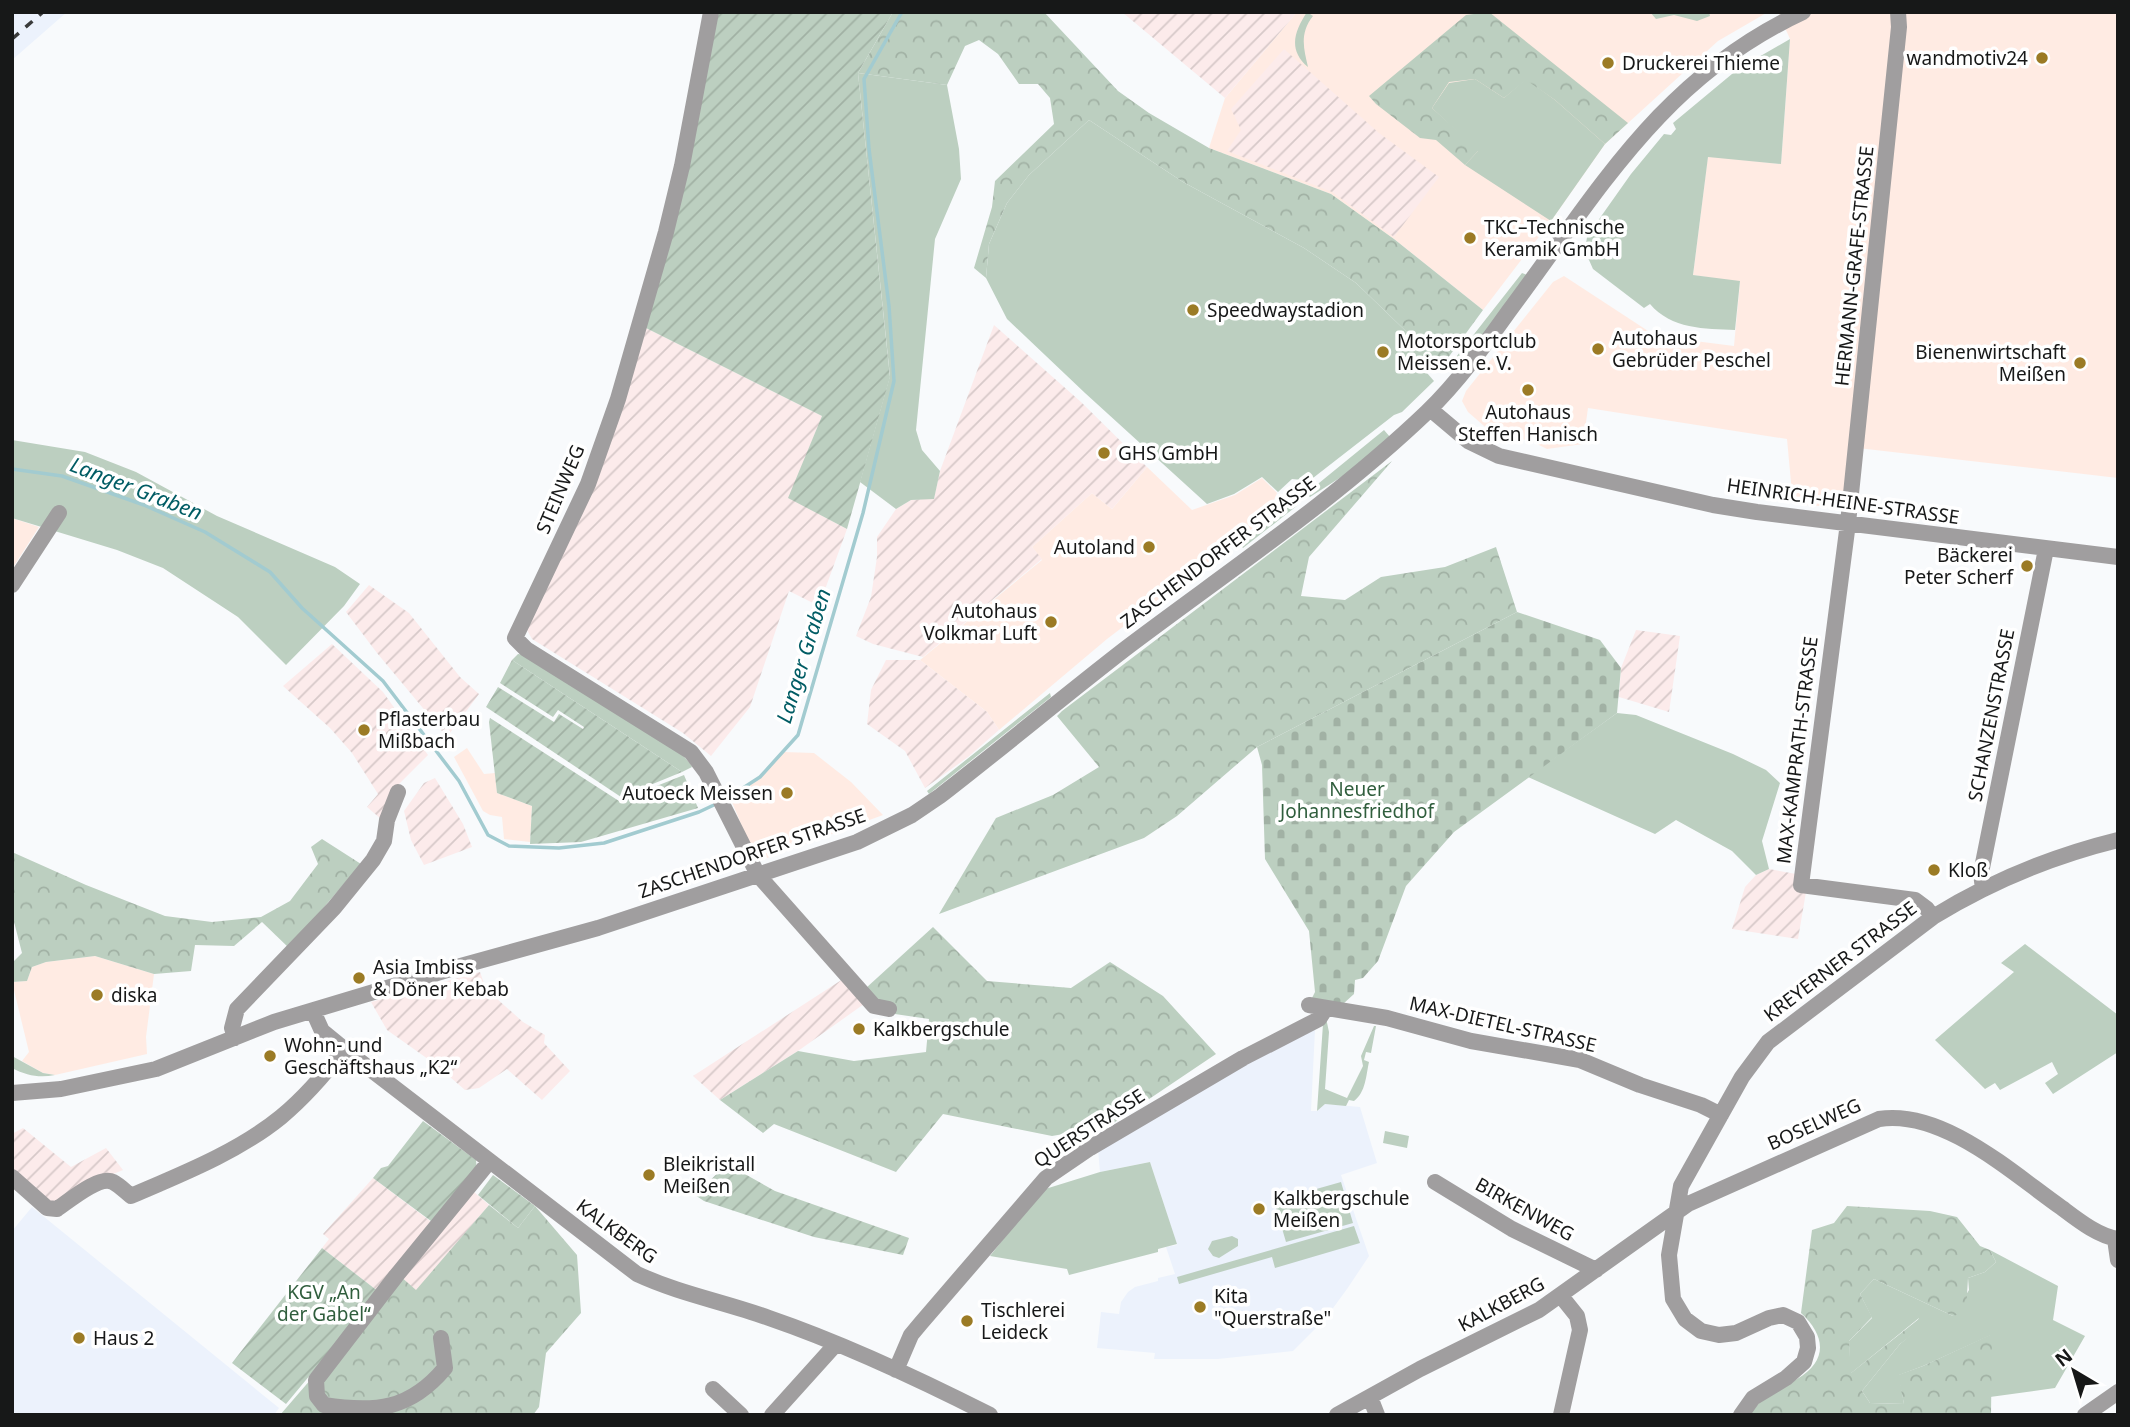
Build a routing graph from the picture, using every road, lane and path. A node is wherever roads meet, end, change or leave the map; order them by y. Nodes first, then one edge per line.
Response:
1 (711, 12) edge
2 (1804, 12) edge
3 (1898, 12) edge
4 (1430, 409) junction
5 (59, 513) dead end
6 (1848, 523) junction
7 (2046, 549) junction
8 (2118, 557) edge
9 (12, 585) edge
10 (398, 792) dead end
11 (2118, 840) edge
12 (758, 875) junction
13 (1983, 889) junction
14 (1933, 917) junction
15 (1309, 1005) dead end
16 (1326, 1008) junction
17 (889, 1009) dead end
18 (313, 1011) junction
19 (235, 1038) junction
20 (344, 1049) junction
21 (12, 1093) edge
22 (1721, 1115) junction
23 (489, 1162) junction
24 (12, 1177) edge
25 (1435, 1182) dead end
26 (1675, 1213) junction
27 (2116, 1239) edge
28 (2118, 1260) edge
29 (1596, 1270) junction
30 (1561, 1296) junction
31 (441, 1338) dead end
32 (836, 1344) junction
33 (896, 1370) junction
34 (713, 1390) dead end
35 (2118, 1392) edge
36 (1370, 1397) junction
37 (741, 1415) edge
38 (772, 1415) edge
39 (990, 1415) edge
40 (1337, 1415) edge
41 (1377, 1415) edge
42 (1561, 1415) edge
43 (1741, 1415) edge
44 (2085, 1415) edge

1 - 12 street, STEINWEG
2 - 4 street, ZASCHENDORFER STRASSE
3 - 6 street, HERMANN-GRAFE-STRASSE
4 - 6 street, HEINRICH-HEINE-STRASSE
4 - 12 street, ZASCHENDORFER STRASSE
5 - 9 street
6 - 7 street, HEINRICH-HEINE-STRASSE
6 - 14 street, MAX-KAMPRATH-STRASSE
7 - 8 street, HEINRICH-HEINE-STRASSE
7 - 13 street, SCHANZENSTRASSE
10 - 19 street
11 - 13 street, KREYERNER STRASSE
12 - 17 street
12 - 18 street, ZASCHENDORFER STRASSE
13 - 14 street, KREYERNER STRASSE
14 - 22 street, KREYERNER STRASSE
15 - 16 street, MAX-DIETEL-STRASSE
16 - 22 street, MAX-DIETEL-STRASSE
16 - 33 street, QUERSTRASSE
18 - 19 street, ZASCHENDORFER STRASSE
18 - 20 street, KALKBERG
19 - 21 street, ZASCHENDORFER STRASSE
20 - 23 street, KALKBERG
20 - 24 street
22 - 26 street, KREYERNER STRASSE
23 - 31 street
23 - 32 street, KALKBERG
25 - 29 street, BIRKENWEG
26 - 27 street, BOSELWEG
26 - 29 street, KALKBERG
26 - 43 street, KREYERNER STRASSE
27 - 28 street, BOSELWEG
29 - 30 street, KALKBERG
30 - 36 street, KALKBERG
30 - 42 street
32 - 33 street, KALKBERG
32 - 38 street
33 - 39 street, KALKBERG
34 - 37 street
35 - 44 street
36 - 40 street, KALKBERG
36 - 41 street

